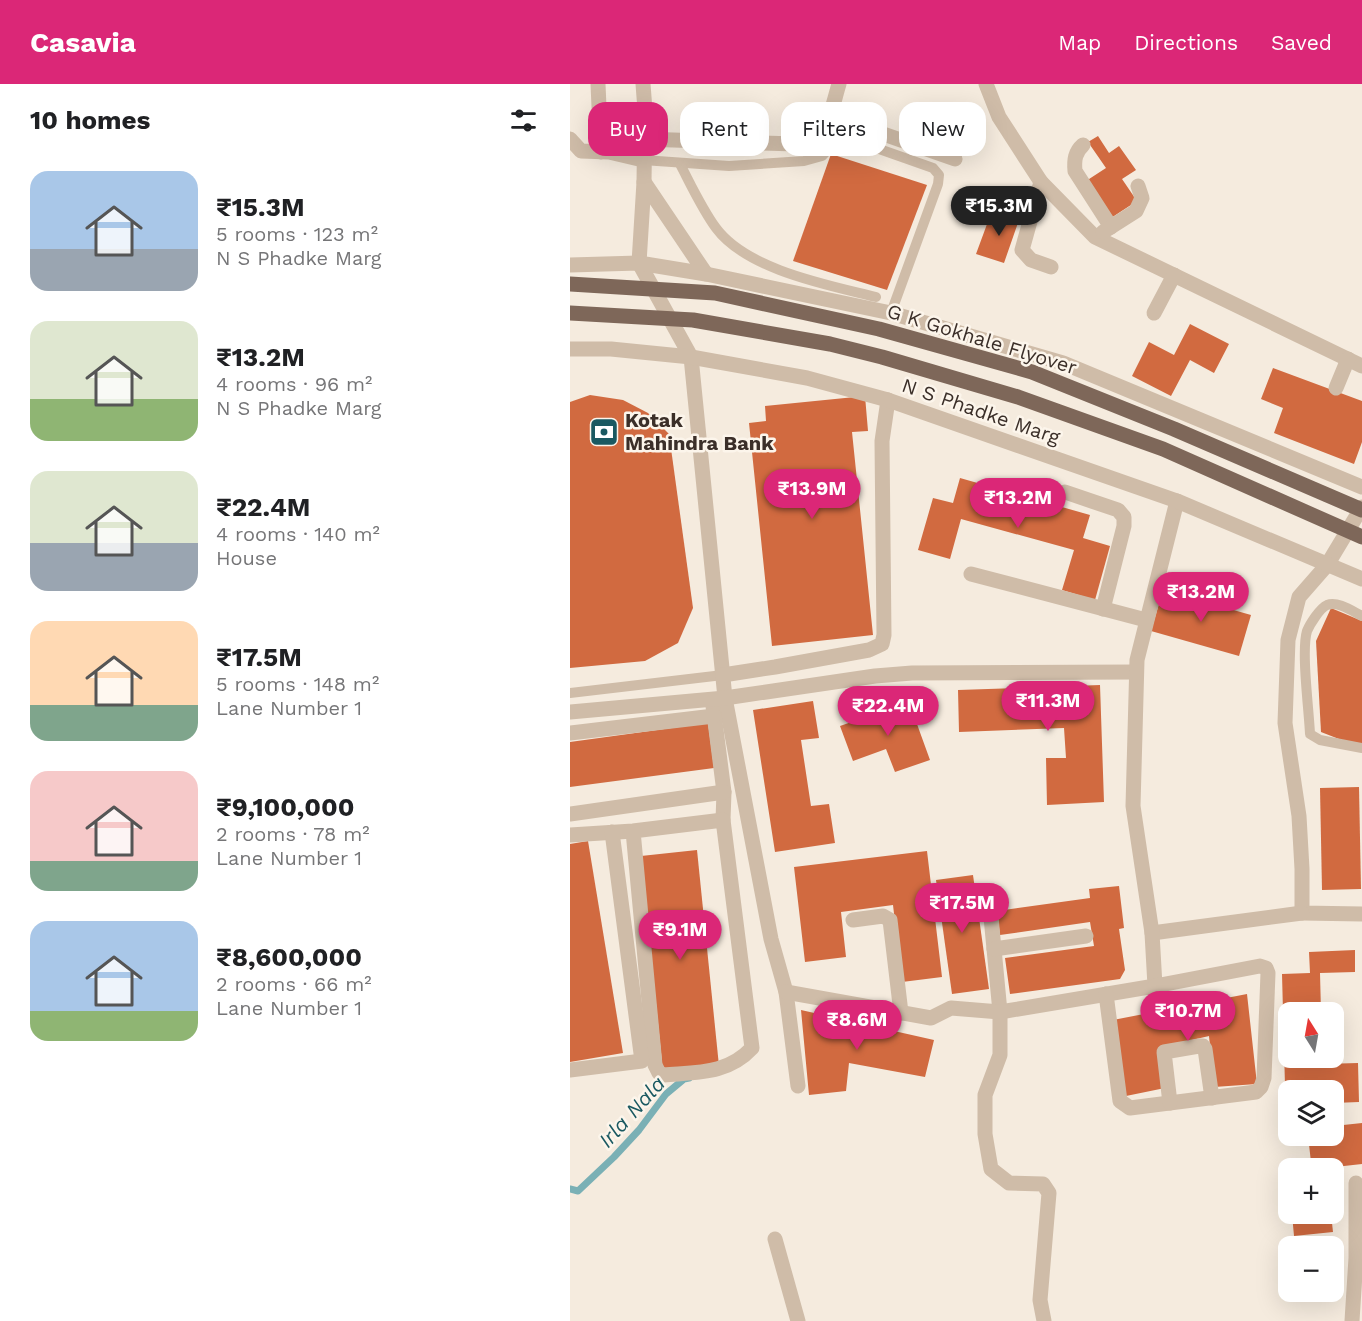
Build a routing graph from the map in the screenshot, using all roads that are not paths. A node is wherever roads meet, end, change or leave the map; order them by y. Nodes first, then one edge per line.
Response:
1 (598, 84) edge
2 (643, 84) edge
3 (839, 84) edge
4 (986, 84) edge
5 (599, 102) edge
6 (644, 102) edge
7 (833, 102) edge
8 (887, 135) edge
9 (570, 139) edge
10 (668, 140) edge
11 (781, 144) edge
12 (1083, 145) dead end
13 (588, 152) edge
14 (626, 156) edge
15 (643, 156) edge
16 (955, 159) dead end
17 (643, 160) junction
18 (680, 164) junction
19 (644, 182) junction
20 (1041, 182) junction
21 (1138, 186) dead end
22 (1111, 227) junction
23 (1095, 237) junction
24 (639, 263) junction
25 (570, 266) edge
26 (1051, 267) dead end
27 (706, 274) junction
28 (1174, 275) junction
29 (570, 284) edge
30 (876, 297) dead end
31 (570, 313) edge
32 (891, 313) junction
33 (1154, 313) dead end
34 (570, 349) edge
35 (691, 357) junction
36 (1348, 359) junction
37 (1362, 366) edge
38 (1335, 388) dead end
39 (888, 400) junction
40 (1362, 487) edge
41 (1065, 492) dead end
42 (1177, 501) junction
43 (1362, 508) edge
44 (1362, 537) edge
45 (1327, 565) junction
46 (971, 574) dead end
47 (1362, 579) edge
48 (1103, 609) junction
49 (1362, 616) edge
50 (1146, 620) junction
51 (1136, 672) junction
52 (723, 675) junction
53 (599, 690) junction
54 (570, 693) edge
55 (719, 698) junction
56 (602, 709) junction
57 (570, 712) edge
58 (714, 716) junction
59 (570, 733) edge
60 (1362, 747) edge
61 (724, 792) junction
62 (570, 814) edge
63 (723, 820) junction
64 (633, 831) junction
65 (612, 832) junction
66 (570, 835) edge
67 (988, 896) dead end
68 (1302, 913) junction
69 (1362, 914) edge
70 (853, 920) dead end
71 (1152, 933) junction
72 (1086, 936) dead end
73 (993, 949) junction
74 (1155, 986) junction
75 (786, 992) junction
76 (1106, 994) junction
77 (901, 1012) junction
78 (1000, 1012) junction
79 (570, 1070) edge
80 (798, 1086) dead end
81 (1212, 1098) junction
82 (1170, 1103) junction
83 (1356, 1184) dead end
84 (775, 1239) dead end
85 (798, 1321) edge
86 (1044, 1321) edge
87 (1352, 1321) edge

1 - 5 street
2 - 6 street
3 - 7 street
4 - 20 street
8 - 16 street
9 - 13 street
10 - 11 street
12 - 22 street
14 - 17 street
15 - 17 street
17 - 18 lane
17 - 19 street
18 - 30 lane
18 - 32 lane
19 - 24 street
19 - 27 street
20 - 23 street
20 - 26 street
21 - 22 street
22 - 23 street
23 - 28 street
24 - 25 street
24 - 27 street
24 - 35 street
27 - 32 street
28 - 33 street
28 - 36 street
29 - 43 main road, G K Gokhale Flyover, bridge
31 - 44 main road, bridge
32 - 40 street
34 - 35 street, N S Phadke Marg
35 - 39 street, N S Phadke Marg
35 - 52 street
36 - 37 street
36 - 38 street
39 - 42 street, N S Phadke Marg
39 - 52 street
41 - 48 street
42 - 45 street, N S Phadke Marg
42 - 50 street
43 - 45 street
45 - 47 street, N S Phadke Marg
45 - 68 street
46 - 48 street
48 - 50 street
49 - 60 lane
50 - 51 street
51 - 55 street
51 - 71 street
52 - 53 lane
52 - 55 street
53 - 54 lane
53 - 56 lane
55 - 56 street
55 - 58 street
55 - 75 street
56 - 57 street
58 - 59 street
58 - 61 street
61 - 62 street
61 - 63 street
63 - 64 street
63 - 64 street
64 - 65 street
65 - 66 street
65 - 79 street
67 - 73 street
68 - 69 street
68 - 71 street
70 - 77 street
71 - 74 street
72 - 73 street
73 - 78 street
74 - 76 street
74 - 81 street
75 - 77 street
75 - 80 street
76 - 78 street
76 - 82 street
77 - 78 street
78 - 86 street
81 - 82 street
81 - 82 street
83 - 87 street
84 - 85 street

